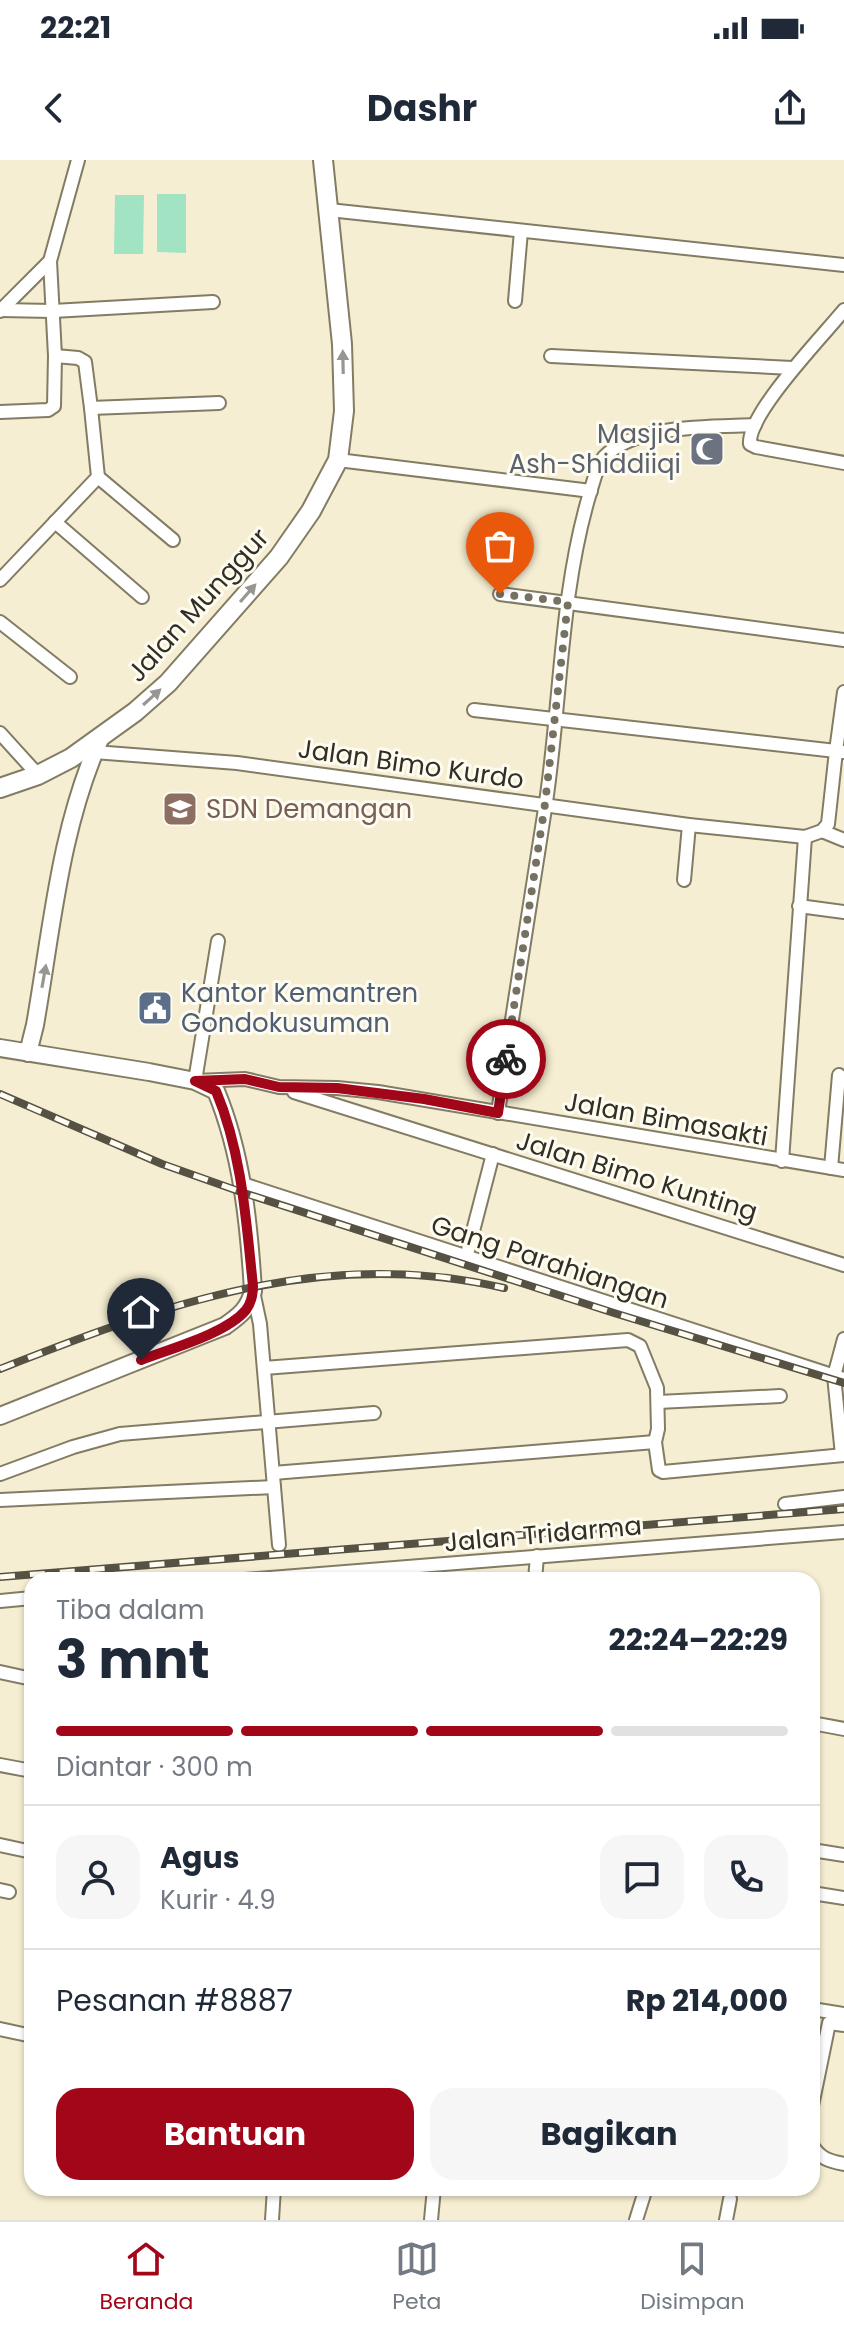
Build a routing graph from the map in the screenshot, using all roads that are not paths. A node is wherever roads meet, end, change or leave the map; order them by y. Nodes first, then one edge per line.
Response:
1 (78, 160) edge
2 (323, 160) edge
3 (329, 210) junction
4 (521, 231) junction
5 (50, 261) junction
6 (844, 265) edge
7 (515, 301) dead end
8 (213, 302) dead end
9 (0, 310) edge
10 (844, 310) edge
11 (53, 311) junction
12 (55, 356) junction
13 (551, 356) dead end
14 (792, 368) junction
15 (219, 403) dead end
16 (91, 408) junction
17 (0, 412) edge
18 (755, 425) junction
19 (338, 460) junction
20 (844, 463) edge
21 (98, 477) junction
22 (591, 491) junction
23 (55, 522) junction
24 (173, 540) dead end
25 (0, 580) edge
26 (500, 594) dead end
27 (142, 597) dead end
28 (568, 602) junction
29 (0, 622) edge
30 (844, 640) edge
31 (70, 677) dead end
32 (844, 692) edge
33 (474, 710) dead end
34 (556, 719) junction
35 (0, 733) edge
36 (98, 744) junction
37 (840, 752) edge
38 (38, 775) junction
39 (0, 788) edge
40 (545, 804) junction
41 (689, 825) junction
42 (822, 831) junction
43 (805, 837) junction
44 (844, 840) edge
45 (684, 880) dead end
46 (799, 906) junction
47 (844, 912) edge
48 (218, 941) dead end
49 (0, 1048) edge
50 (28, 1053) junction
51 (839, 1075) dead end
52 (195, 1081) junction
53 (279, 1087) junction
54 (498, 1113) junction
55 (493, 1154) junction
56 (782, 1161) junction
57 (837, 1169) edge
58 (243, 1184) junction
59 (466, 1258) junction
60 (844, 1265) edge
61 (253, 1291) junction
62 (844, 1339) edge
63 (264, 1368) junction
64 (839, 1378) edge
65 (780, 1396) dead end
66 (658, 1402) junction
67 (374, 1413) dead end
68 (0, 1416) edge
69 (268, 1420) junction
70 (655, 1442) junction
71 (843, 1455) edge
72 (0, 1474) edge
73 (274, 1480) junction
74 (844, 1497) edge
75 (0, 1500) edge
76 (785, 1504) dead end
77 (844, 1532) edge
78 (279, 1545) dead end
79 (537, 1556) junction
80 (351, 1572) edge
81 (536, 1572) edge
82 (24, 1599) edge
83 (0, 1601) edge
84 (0, 1672) edge
85 (24, 1677) edge
86 (820, 1724) edge
87 (844, 1729) edge
88 (0, 1765) edge
89 (24, 1770) edge
90 (0, 1845) edge
91 (24, 1850) edge
92 (820, 1851) edge
93 (844, 1855) edge
94 (820, 1894) edge
95 (844, 1898) edge
96 (820, 2010) edge
97 (844, 2014) edge
98 (844, 2025) edge
99 (0, 2029) edge
100 (24, 2034) edge
101 (820, 2067) edge
102 (820, 2156) edge
103 (844, 2164) edge
104 (274, 2196) edge
105 (433, 2196) edge
106 (644, 2196) edge
107 (730, 2199) dead end
108 (272, 2220) edge
109 (431, 2220) edge
110 (636, 2220) edge
111 (726, 2220) edge

1 - 5 street
2 - 3 main road, Jalan Munggur
3 - 4 street
19 -> 3 main road, Jalan Munggur
4 - 6 street
4 - 7 street
5 - 9 street
5 - 11 street
8 - 11 street
9 - 11 street
10 - 14 street
11 - 12 street
12 - 16 street
12 - 17 street
13 - 14 street
14 - 18 street
15 - 16 street
16 - 21 street
18 - 20 street
18 - 22 street
19 - 22 street
36 -> 19 main road, Jalan Munggur
21 - 23 street
21 - 24 street
22 - 28 street
23 - 25 street
23 - 27 street
26 - 28 street
28 - 30 street
28 - 34 street
29 - 31 street
32 - 37 street
33 - 34 street
34 - 37 street
34 - 40 street
35 - 38 street
36 - 38 main road, Jalan Munggur
36 - 40 street, Jalan Bimo Kurdo
50 -> 36 street
37 - 42 street
38 - 39 main road, Jalan Munggur
40 - 41 street, Jalan Bimo Kurdo
40 - 54 street
41 - 43 street, Jalan Bimo Kurdo
41 - 45 street
42 - 43 street, Jalan Bimo Kurdo
42 - 44 street
43 - 46 street
46 - 47 street
46 - 56 street
48 - 52 street
49 - 50 street
50 - 52 street
51 - 57 street
52 - 53 street, Jalan Bimasakti
52 - 58 street
53 - 54 street, Jalan Bimasakti
53 - 55 street, Jalan Bimo Kunting
54 - 56 street, Jalan Bimasakti
55 - 59 street
55 - 60 street, Jalan Bimo Kunting
56 - 57 street, Jalan Bimasakti
58 - 59 street, Gang Parahiangan
58 - 61 street
59 - 64 street, Gang Parahiangan
61 - 63 street
61 - 68 street
62 - 64 street
63 - 66 street
63 - 69 street
64 - 71 street
65 - 66 street
66 - 70 street
67 - 69 street
69 - 72 street
69 - 73 street
70 - 71 street
70 - 73 street
73 - 75 street
73 - 78 street
74 - 76 street
77 - 79 street, Jalan Tridarma
79 - 80 street, Jalan Tridarma
79 - 81 street
82 - 83 street
84 - 85 street
86 - 87 street
88 - 89 street
90 - 91 street
92 - 93 street
94 - 95 street
96 - 97 street
98 - 101 street
99 - 100 street
102 - 103 street
104 - 108 street
105 - 109 street
106 - 110 street
107 - 111 street

